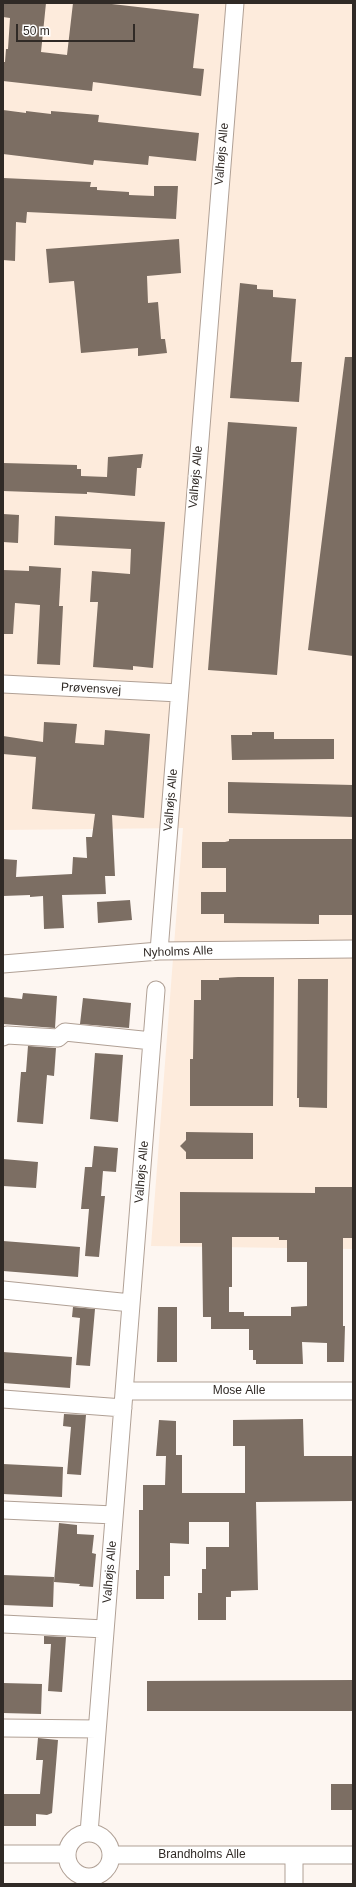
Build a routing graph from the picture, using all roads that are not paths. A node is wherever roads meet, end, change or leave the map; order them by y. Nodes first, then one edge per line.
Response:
1 (234, 3) edge
2 (3, 684) edge
3 (179, 693) junction
4 (353, 949) edge
5 (159, 951) junction
6 (3, 964) edge
7 (156, 990) dead end
8 (3, 1037) edge
9 (152, 1041) junction
10 (3, 1290) edge
11 (131, 1303) junction
12 (353, 1391) edge
13 (3, 1399) edge
14 (124, 1400) junction
15 (3, 1510) edge
16 (114, 1515) junction
17 (3, 1624) edge
18 (106, 1629) junction
19 (3, 1728) edge
20 (97, 1729) junction
21 (89, 1833) junction
22 (3, 1854) edge
23 (67, 1854) junction
24 (111, 1855) junction
25 (294, 1855) junction
26 (353, 1855) edge
27 (87, 1880) edge
28 (294, 1884) edge

1 - 3 street, Valhøjs Alle
2 - 3 street, Prøvensvej
3 - 5 street, Valhøjs Alle
4 - 5 street, Nyholms Alle
5 - 6 street, Nyholms Alle
7 - 9 street, Valhøjs Alle
8 - 9 street
9 - 11 street, Valhøjs Alle
10 - 11 street
11 - 14 street, Valhøjs Alle
12 - 14 street, Mose Alle
13 - 14 street
14 - 16 street, Valhøjs Alle
15 - 16 street
16 - 18 street, Valhøjs Alle
17 - 18 street
18 - 20 street, Valhøjs Alle
19 - 20 street
20 - 21 street, Valhøjs Alle
21 - 23 street
21 - 24 street
22 - 23 street
23 - 27 street
24 - 25 street, Brandholms Alle
24 - 27 street
25 - 26 street, Brandholms Alle
25 - 28 street

